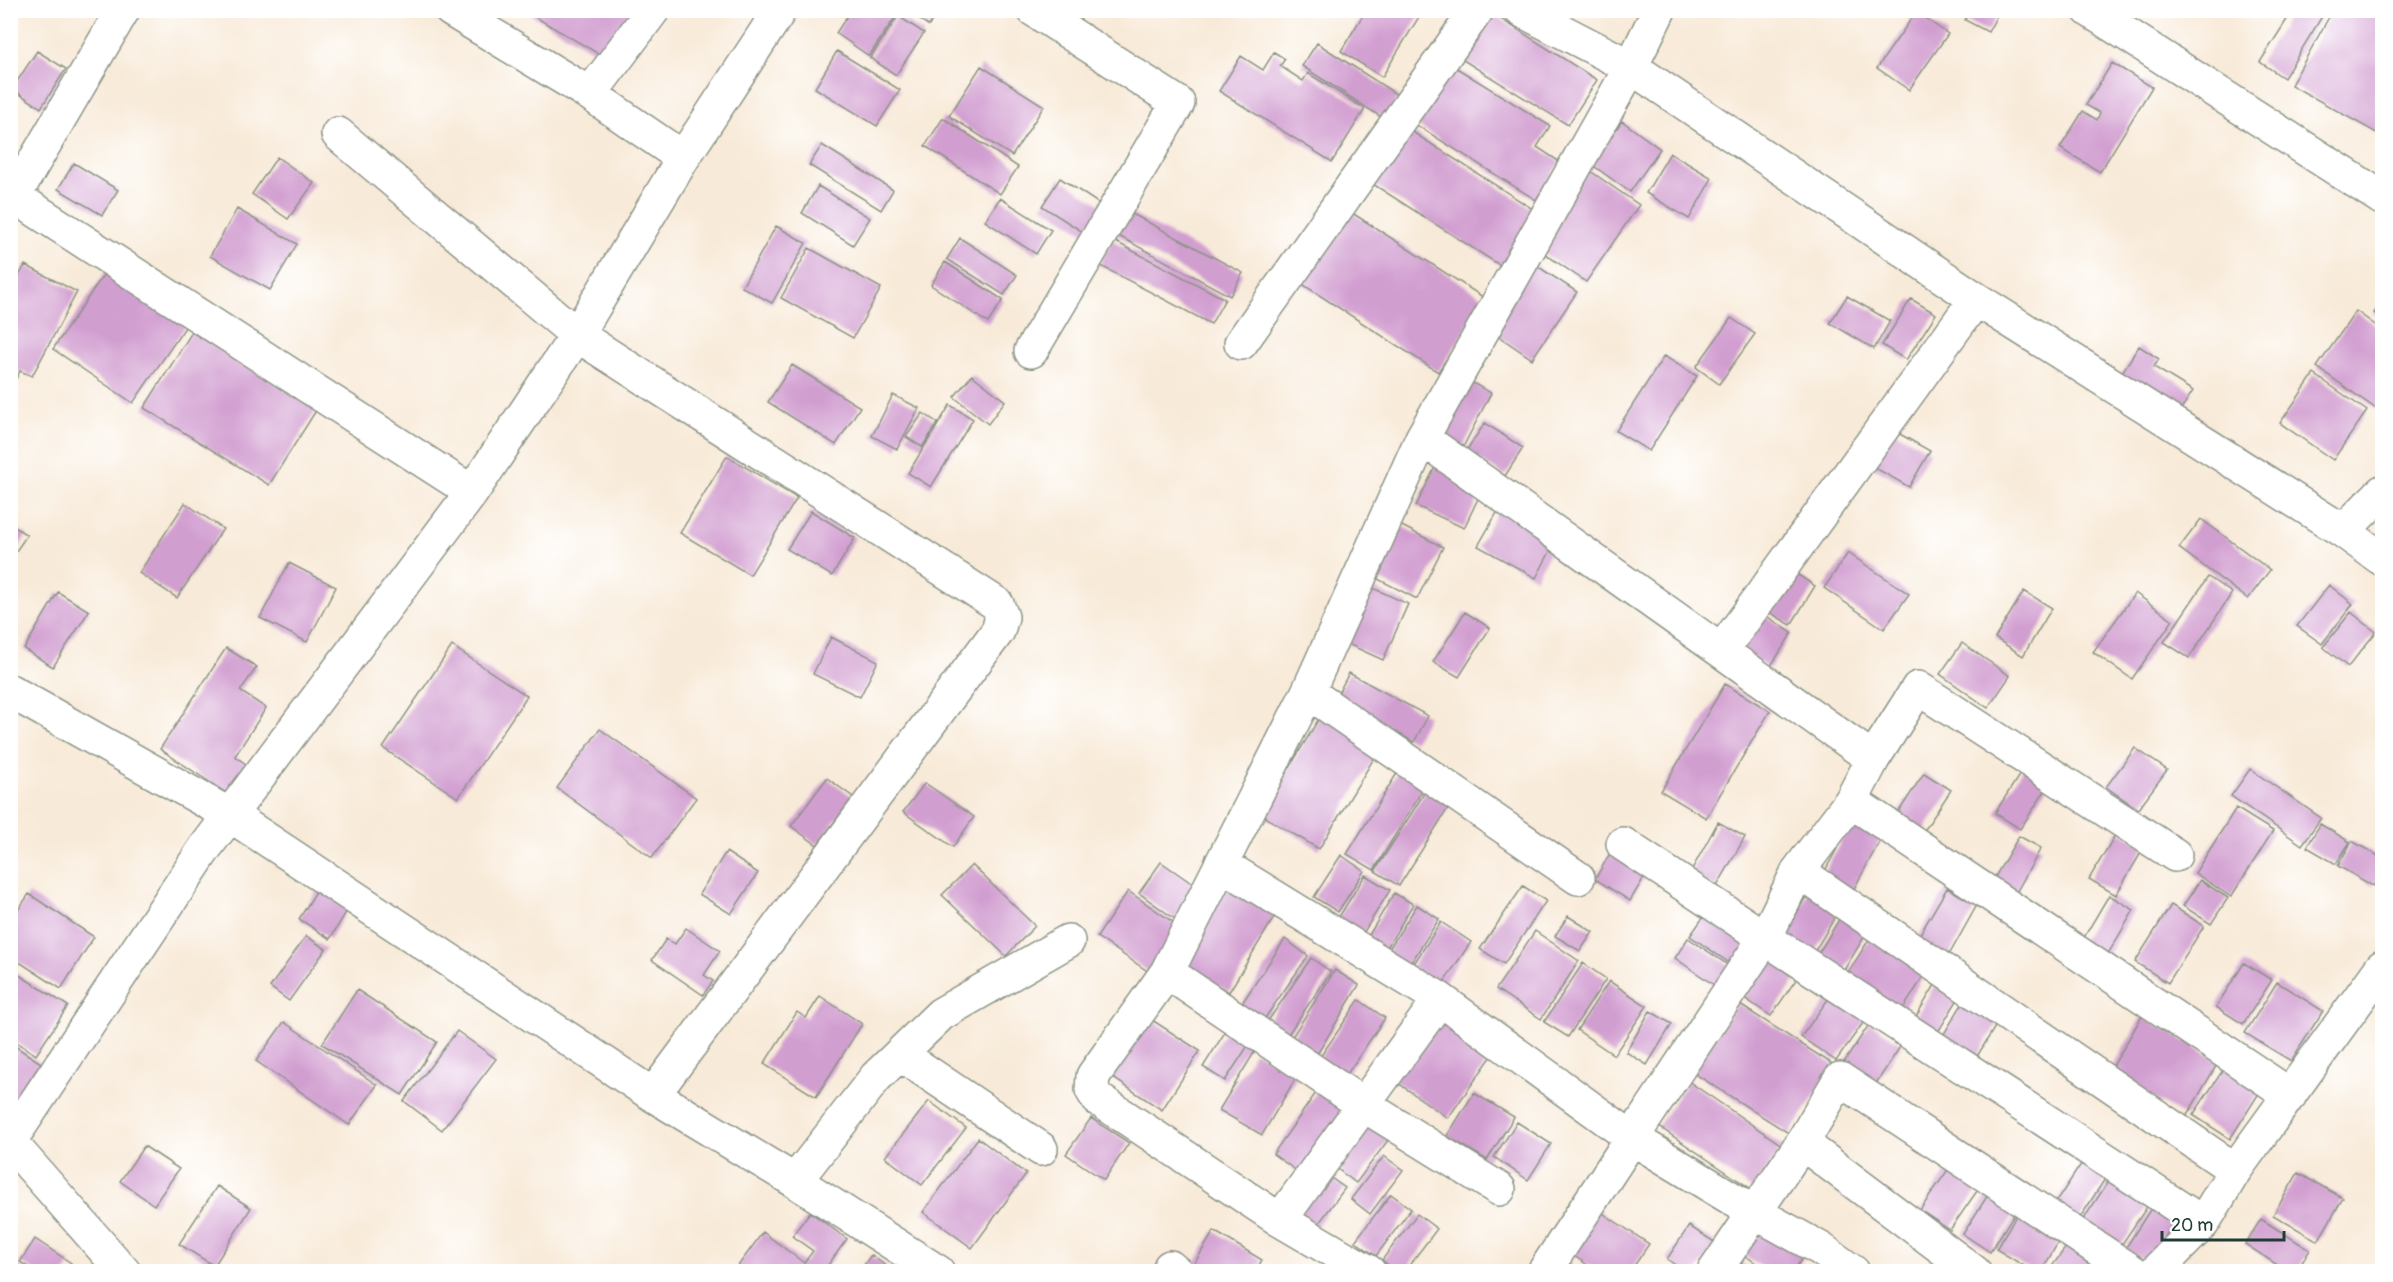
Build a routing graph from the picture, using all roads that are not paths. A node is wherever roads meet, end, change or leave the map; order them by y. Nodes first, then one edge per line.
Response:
1 (123, 10) edge
2 (451, 10) edge
3 (653, 10) edge
4 (780, 10) edge
5 (1035, 10) edge
6 (1477, 10) edge
7 (1521, 10) edge
8 (1659, 10) edge
9 (2089, 10) edge
10 (1631, 67) junction
11 (590, 94) junction
12 (338, 134) dead end
13 (683, 158) junction
14 (2382, 198) edge
15 (13, 200) edge
16 (1976, 299) junction
17 (577, 335) junction
18 (1241, 343) dead end
19 (1031, 351) dead end
20 (1422, 438) junction
21 (472, 492) junction
22 (2382, 492) edge
23 (2343, 531) junction
24 (2382, 559) edge
25 (1722, 650) junction
26 (10, 691) edge
27 (1308, 692) junction
28 (1874, 759) junction
29 (1851, 801) junction
30 (230, 815) junction
31 (1623, 844) dead end
32 (2175, 855) dead end
33 (1221, 864) junction
34 (1798, 871) junction
35 (1578, 878) dead end
36 (1764, 938) junction
37 (1068, 941) dead end
38 (2382, 967) edge
39 (1167, 972) junction
40 (1440, 999) junction
41 (900, 1054) junction
42 (653, 1095) junction
43 (2290, 1095) junction
44 (1362, 1104) junction
45 (1632, 1138) junction
46 (10, 1141) edge
47 (1802, 1143) junction
48 (1041, 1149) dead end
49 (2235, 1170) junction
50 (795, 1181) junction
51 (1499, 1189) dead end
52 (1754, 1212) junction
53 (1280, 1220) junction
54 (2203, 1222) junction
55 (1814, 1260) edge
56 (124, 1272) edge
57 (938, 1272) edge
58 (1369, 1272) edge
59 (1544, 1272) edge
60 (1714, 1272) edge
61 (1853, 1272) edge
62 (1974, 1272) edge
63 (2133, 1272) edge
64 (2155, 1272) edge

1 - 15 street
2 - 11 street
3 - 11 street
4 - 13 street
5 - 19 street
6 - 18 street
7 - 10 street
8 - 10 street
9 - 14 street
10 - 16 street
10 - 20 street
11 - 13 street
12 - 17 street
13 - 17 street
15 - 21 street
16 - 23 street
16 - 25 street
17 - 21 street
17 - 42 street
20 - 25 street
20 - 27 street
21 - 30 street
22 - 23 street
23 - 24 street
25 - 28 street
26 - 30 street
27 - 33 street
27 - 35 street
28 - 29 street
28 - 32 street
29 - 34 street
29 - 43 street
30 - 42 street
30 - 46 street
31 - 36 street
33 - 39 street
33 - 40 street
34 - 36 street
34 - 49 street
36 - 45 street
36 - 54 street
37 - 41 street
38 - 43 street
39 - 44 street
39 - 53 street
40 - 44 street
40 - 45 street
41 - 48 street
41 - 50 street
42 - 50 street
43 - 49 street
44 - 51 street
44 - 53 street
45 - 52 street
45 - 59 street
46 - 56 street
47 - 52 street
47 - 62 street
47 - 63 street
49 - 54 street
50 - 57 street
52 - 55 street
52 - 60 street
53 - 58 street
54 - 64 street
55 - 61 street

